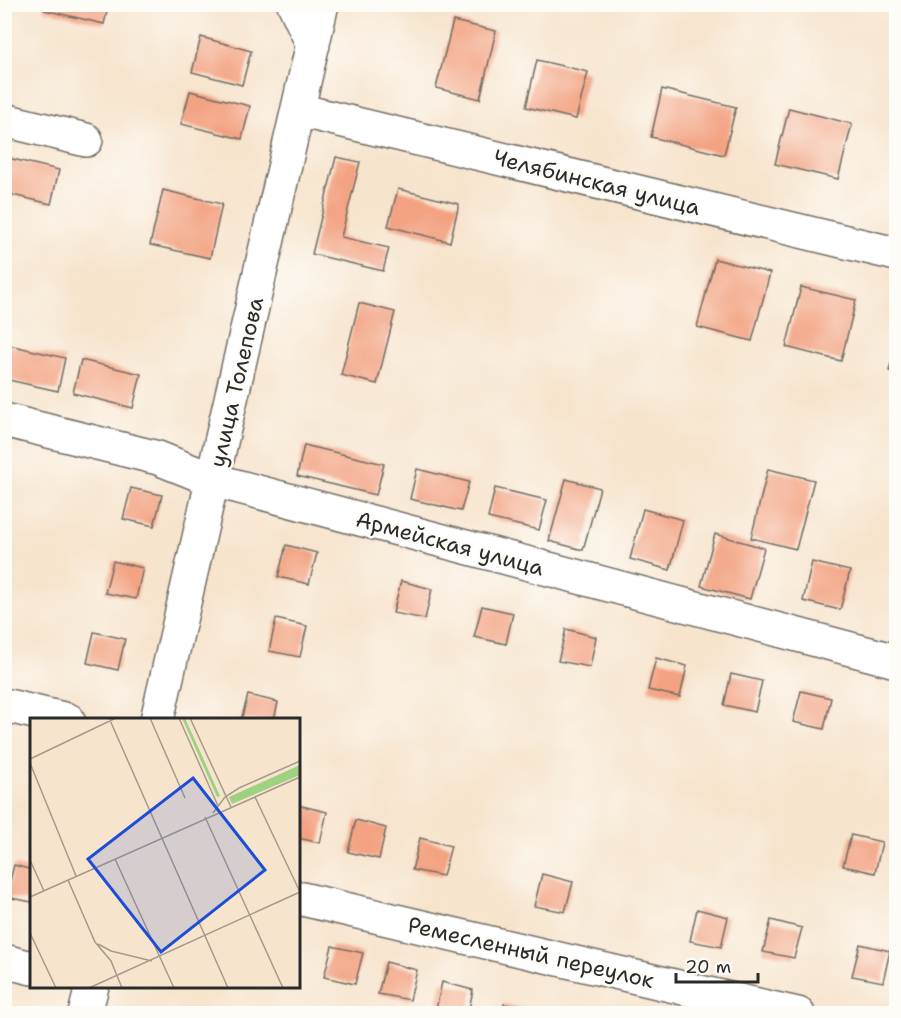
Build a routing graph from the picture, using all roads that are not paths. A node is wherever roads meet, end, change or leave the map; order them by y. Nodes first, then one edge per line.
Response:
1 (294, 4) edge
2 (322, 4) edge
3 (313, 45) junction
4 (298, 110) junction
5 (4, 120) edge
6 (86, 140) dead end
7 (897, 254) edge
8 (4, 420) edge
9 (213, 480) junction
10 (897, 661) edge
11 (4, 705) edge
12 (59, 718) edge
13 (157, 718) edge
14 (300, 898) edge
15 (4, 961) edge
16 (30, 968) edge
17 (92, 988) edge
18 (85, 1014) edge
19 (798, 1014) edge

1 - 3 street
2 - 3 street, улица Толепова
3 - 4 street, улица Толепова
4 - 7 street, Челябинская улица
4 - 9 street, улица Толепова
5 - 6 street
8 - 9 street, Армейская улица
9 - 10 street, Армейская улица
9 - 13 street, улица Толепова
11 - 12 street
14 - 19 street, Ремесленный переулок
15 - 16 street
17 - 18 street

